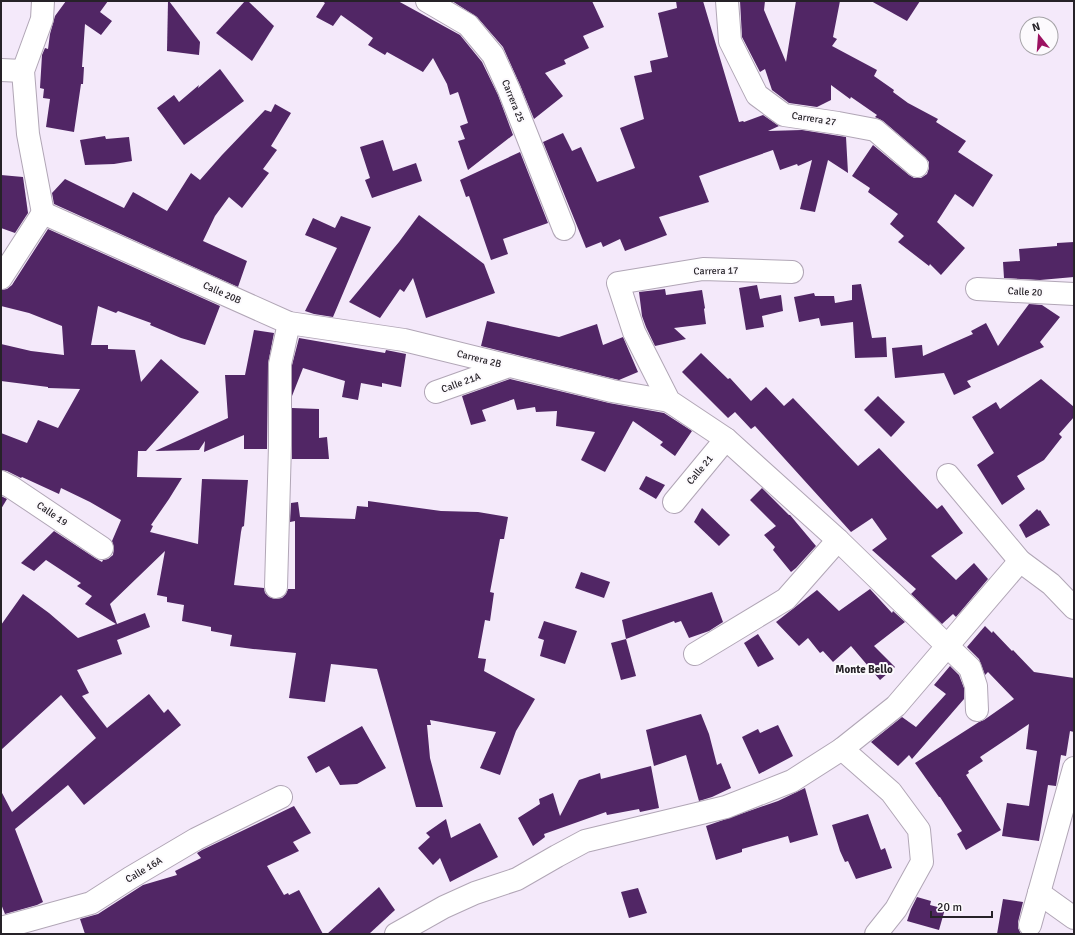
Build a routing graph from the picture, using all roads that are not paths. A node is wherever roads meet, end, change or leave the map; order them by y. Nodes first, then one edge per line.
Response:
1 (43, 1) edge
2 (427, 1) edge
3 (727, 1) edge
4 (1, 70) edge
5 (23, 72) junction
6 (917, 166) dead end
7 (44, 213) junction
8 (564, 229) dead end
9 (792, 272) dead end
10 (1, 278) edge
11 (976, 289) dead end
12 (1074, 294) edge
13 (289, 323) junction
14 (509, 366) junction
15 (436, 392) dead end
16 (669, 401) junction
17 (726, 439) junction
18 (948, 475) dead end
19 (1, 482) edge
20 (674, 502) dead end
21 (838, 540) junction
22 (102, 548) dead end
23 (1020, 561) junction
24 (276, 587) dead end
25 (1074, 608) edge
26 (947, 645) junction
27 (695, 654) dead end
28 (977, 710) dead end
29 (842, 748) junction
30 (1074, 768) edge
31 (281, 797) dead end
32 (1039, 893) junction
33 (1074, 918) edge
34 (1030, 925) dead end
35 (1, 928) edge
36 (397, 934) edge
37 (876, 934) edge

1 - 5 street
2 - 8 street, Carrera 25
3 - 6 street, Carrera 27
4 - 5 street
5 - 7 street
7 - 10 street
7 - 13 street, Calle 20B
9 - 16 street, Carrera 17
11 - 12 street, Calle 20
13 - 14 street, Carrera 2B
13 - 24 street
14 - 15 street, Calle 21A
14 - 16 street, Carrera 2B
16 - 17 street
17 - 20 street, Calle 21
17 - 21 street
18 - 23 street
19 - 22 street, Calle 19
21 - 26 street
21 - 27 street
23 - 25 street
23 - 26 street
26 - 28 street
26 - 29 street
29 - 36 street
29 - 37 street
30 - 32 street
31 - 35 street, Calle 16A
32 - 33 street
32 - 34 street

